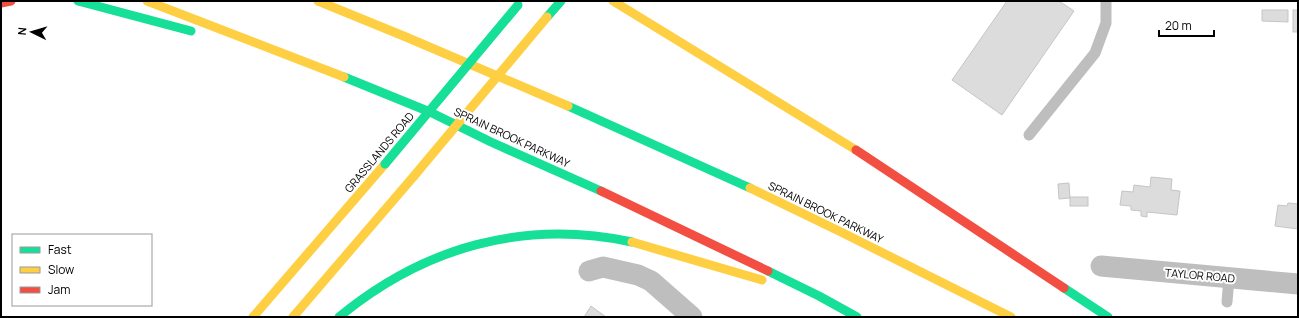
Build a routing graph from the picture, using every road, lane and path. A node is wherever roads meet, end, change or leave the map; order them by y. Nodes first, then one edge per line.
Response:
1 (11, 1) edge
2 (78, 1) edge
3 (147, 1) edge
4 (318, 1) edge
5 (561, 1) edge
6 (613, 1) edge
7 (1106, 1) edge
8 (1, 3) edge
9 (520, 3) edge
10 (201, 34) dead end
11 (223, 40) dead end
12 (314, 65) junction
13 (1029, 135) dead end
14 (1101, 266) dead end
15 (589, 271) dead end
16 (1229, 278) junction
17 (1298, 284) edge
18 (819, 296) junction
19 (1227, 302) dead end
20 (253, 317) edge
21 (293, 317) edge
22 (339, 317) edge
23 (692, 317) edge
24 (857, 317) edge
25 (1011, 317) edge
26 (1108, 317) edge

1 - 8 main road
2 - 10 main road
3 - 12 main road, SPRAIN BROOK PARKWAY
4 - 25 main road, SPRAIN BROOK PARKWAY
5 - 21 main road, bridge
6 - 26 main road
7 - 13 lane
9 - 20 main road, GRASSLANDS ROAD, bridge
11 - 12 main road
12 - 18 main road, SPRAIN BROOK PARKWAY
14 - 16 street, TAYLOR ROAD
15 - 23 street
16 - 17 street, TAYLOR ROAD
16 - 19 lane
18 - 22 main road
18 - 24 main road, SPRAIN BROOK PARKWAY

